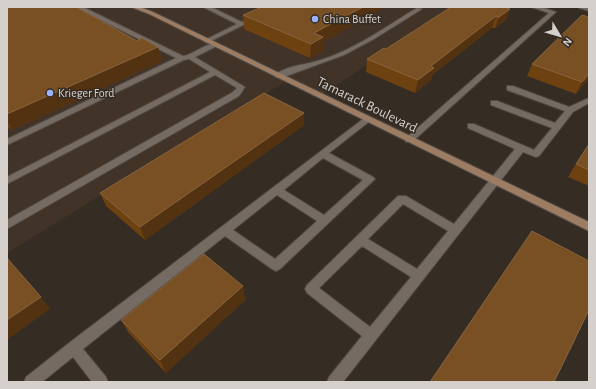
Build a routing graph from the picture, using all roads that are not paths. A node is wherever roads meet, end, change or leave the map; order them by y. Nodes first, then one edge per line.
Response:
1 (78, 7) edge
2 (134, 7) edge
3 (206, 7) edge
4 (277, 7) edge
5 (534, 7) edge
6 (581, 7) edge
7 (419, 9) dead end
8 (589, 9) edge
9 (242, 24) junction
10 (206, 41) junction
11 (215, 45) junction
12 (186, 58) junction
13 (215, 72) junction
14 (278, 76) junction
15 (510, 88) dead end
16 (589, 100) edge
17 (494, 103) dead end
18 (570, 110) junction
19 (367, 120) junction
20 (471, 126) dead end
21 (557, 127) junction
22 (409, 140) junction
23 (7, 142) edge
24 (521, 148) junction
25 (323, 154) junction
26 (7, 181) edge
27 (494, 181) junction
28 (276, 190) junction
29 (325, 221) junction
30 (7, 225) edge
31 (589, 227) edge
32 (225, 230) junction
33 (456, 230) junction
34 (361, 240) junction
35 (419, 276) junction
36 (372, 336) junction
37 (74, 348) junction
38 (31, 382) edge
39 (101, 382) edge
40 (334, 382) edge

1 - 12 lane
2 - 10 street, Tamarack Boulevard
3 - 9 lane
4 - 9 lane
5 - 22 lane
6 - 8 lane
7 - 14 lane
9 - 10 lane
10 - 11 street, Tamarack Boulevard
11 - 12 lane
11 - 14 street, Tamarack Boulevard
12 - 13 lane
12 - 23 lane
13 - 26 lane
13 - 30 lane
14 - 19 street, Tamarack Boulevard
15 - 18 lane
16 - 18 lane
17 - 21 lane
18 - 21 lane
19 - 22 street, Tamarack Boulevard
19 - 25 lane
20 - 24 lane
21 - 24 lane
22 - 27 street, Tamarack Boulevard
24 - 27 lane
25 - 28 lane
25 - 29 lane
27 - 31 street, Tamarack Boulevard
27 - 33 lane
28 - 29 lane
28 - 32 lane
29 - 32 lane
32 - 37 lane
33 - 34 lane
33 - 35 lane
34 - 35 lane
34 - 36 lane
35 - 36 lane
36 - 40 lane
37 - 38 lane
37 - 39 lane

